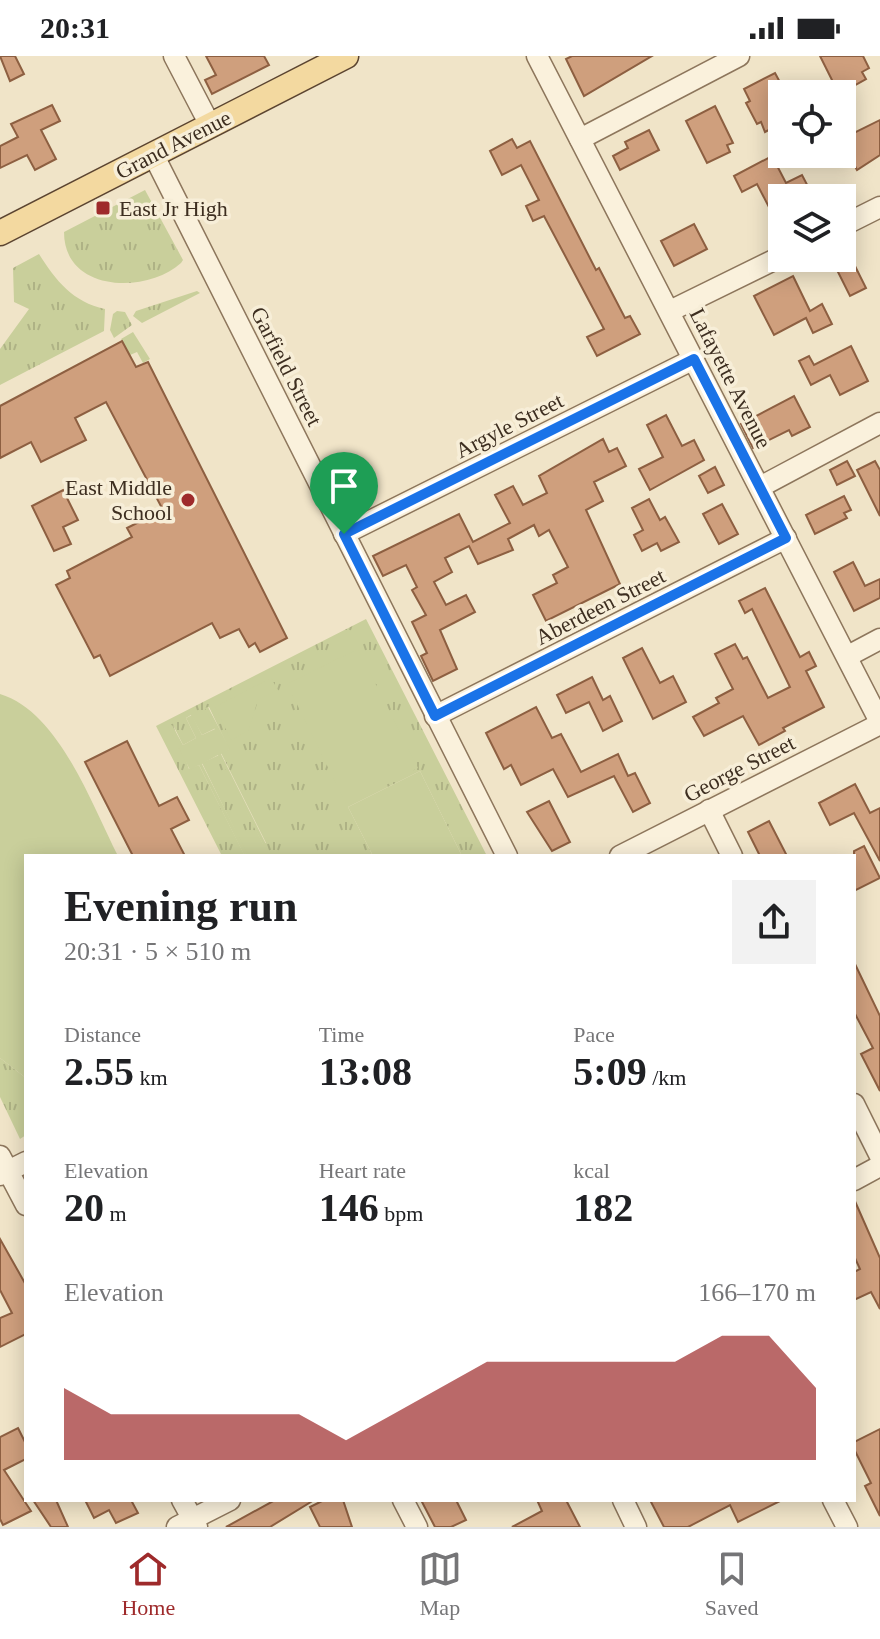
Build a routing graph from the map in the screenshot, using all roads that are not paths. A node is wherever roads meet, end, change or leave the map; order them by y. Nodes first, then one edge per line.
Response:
1 (174, 56) edge
2 (346, 56) edge
3 (537, 56) edge
4 (739, 56) edge
5 (210, 125) junction
6 (580, 139) junction
7 (153, 154) junction
8 (880, 207) edge
9 (856, 219) edge
10 (0, 233) edge
11 (768, 263) edge
12 (670, 311) junction
13 (694, 359) junction
14 (880, 423) edge
15 (760, 487) junction
16 (344, 534) junction
17 (786, 538) junction
18 (880, 639) edge
19 (848, 656) junction
20 (435, 716) junction
21 (880, 723) edge
22 (709, 810) junction
23 (506, 854) edge
24 (624, 854) edge
25 (731, 854) edge
26 (856, 1108) edge
27 (880, 1156) edge
28 (8, 1166) edge
29 (880, 1166) edge
30 (856, 1179) edge
31 (24, 1201) edge
32 (183, 1502) edge
33 (227, 1502) edge
34 (404, 1502) edge
35 (624, 1502) edge
36 (834, 1502) edge
37 (189, 1524) edge
38 (417, 1527) edge
39 (636, 1527) edge
40 (847, 1527) edge

1 - 5 street
2 - 5 main road, Grand Avenue
3 - 6 street, Lafayette Avenue
4 - 6 street
5 - 7 main road, Grand Avenue
6 - 12 street, Lafayette Avenue
7 - 10 main road, Grand Avenue
7 - 16 street, Garfield Street
8 - 9 street
11 - 12 street
12 - 13 street, Lafayette Avenue
13 - 15 street, Lafayette Avenue
13 - 16 street, Argyle Street
14 - 15 street
15 - 17 street, Lafayette Avenue
16 - 20 street, Garfield Street
17 - 19 street, Lafayette Avenue
17 - 20 street, Aberdeen Street
18 - 19 street
19 - 21 street, Lafayette Avenue
20 - 23 street, Garfield Street
21 - 22 street, George Street
22 - 24 street, George Street
22 - 25 street
26 - 27 street
28 - 31 street
29 - 30 street
32 - 37 street
33 - 37 street
34 - 38 street
35 - 39 street
36 - 40 street

